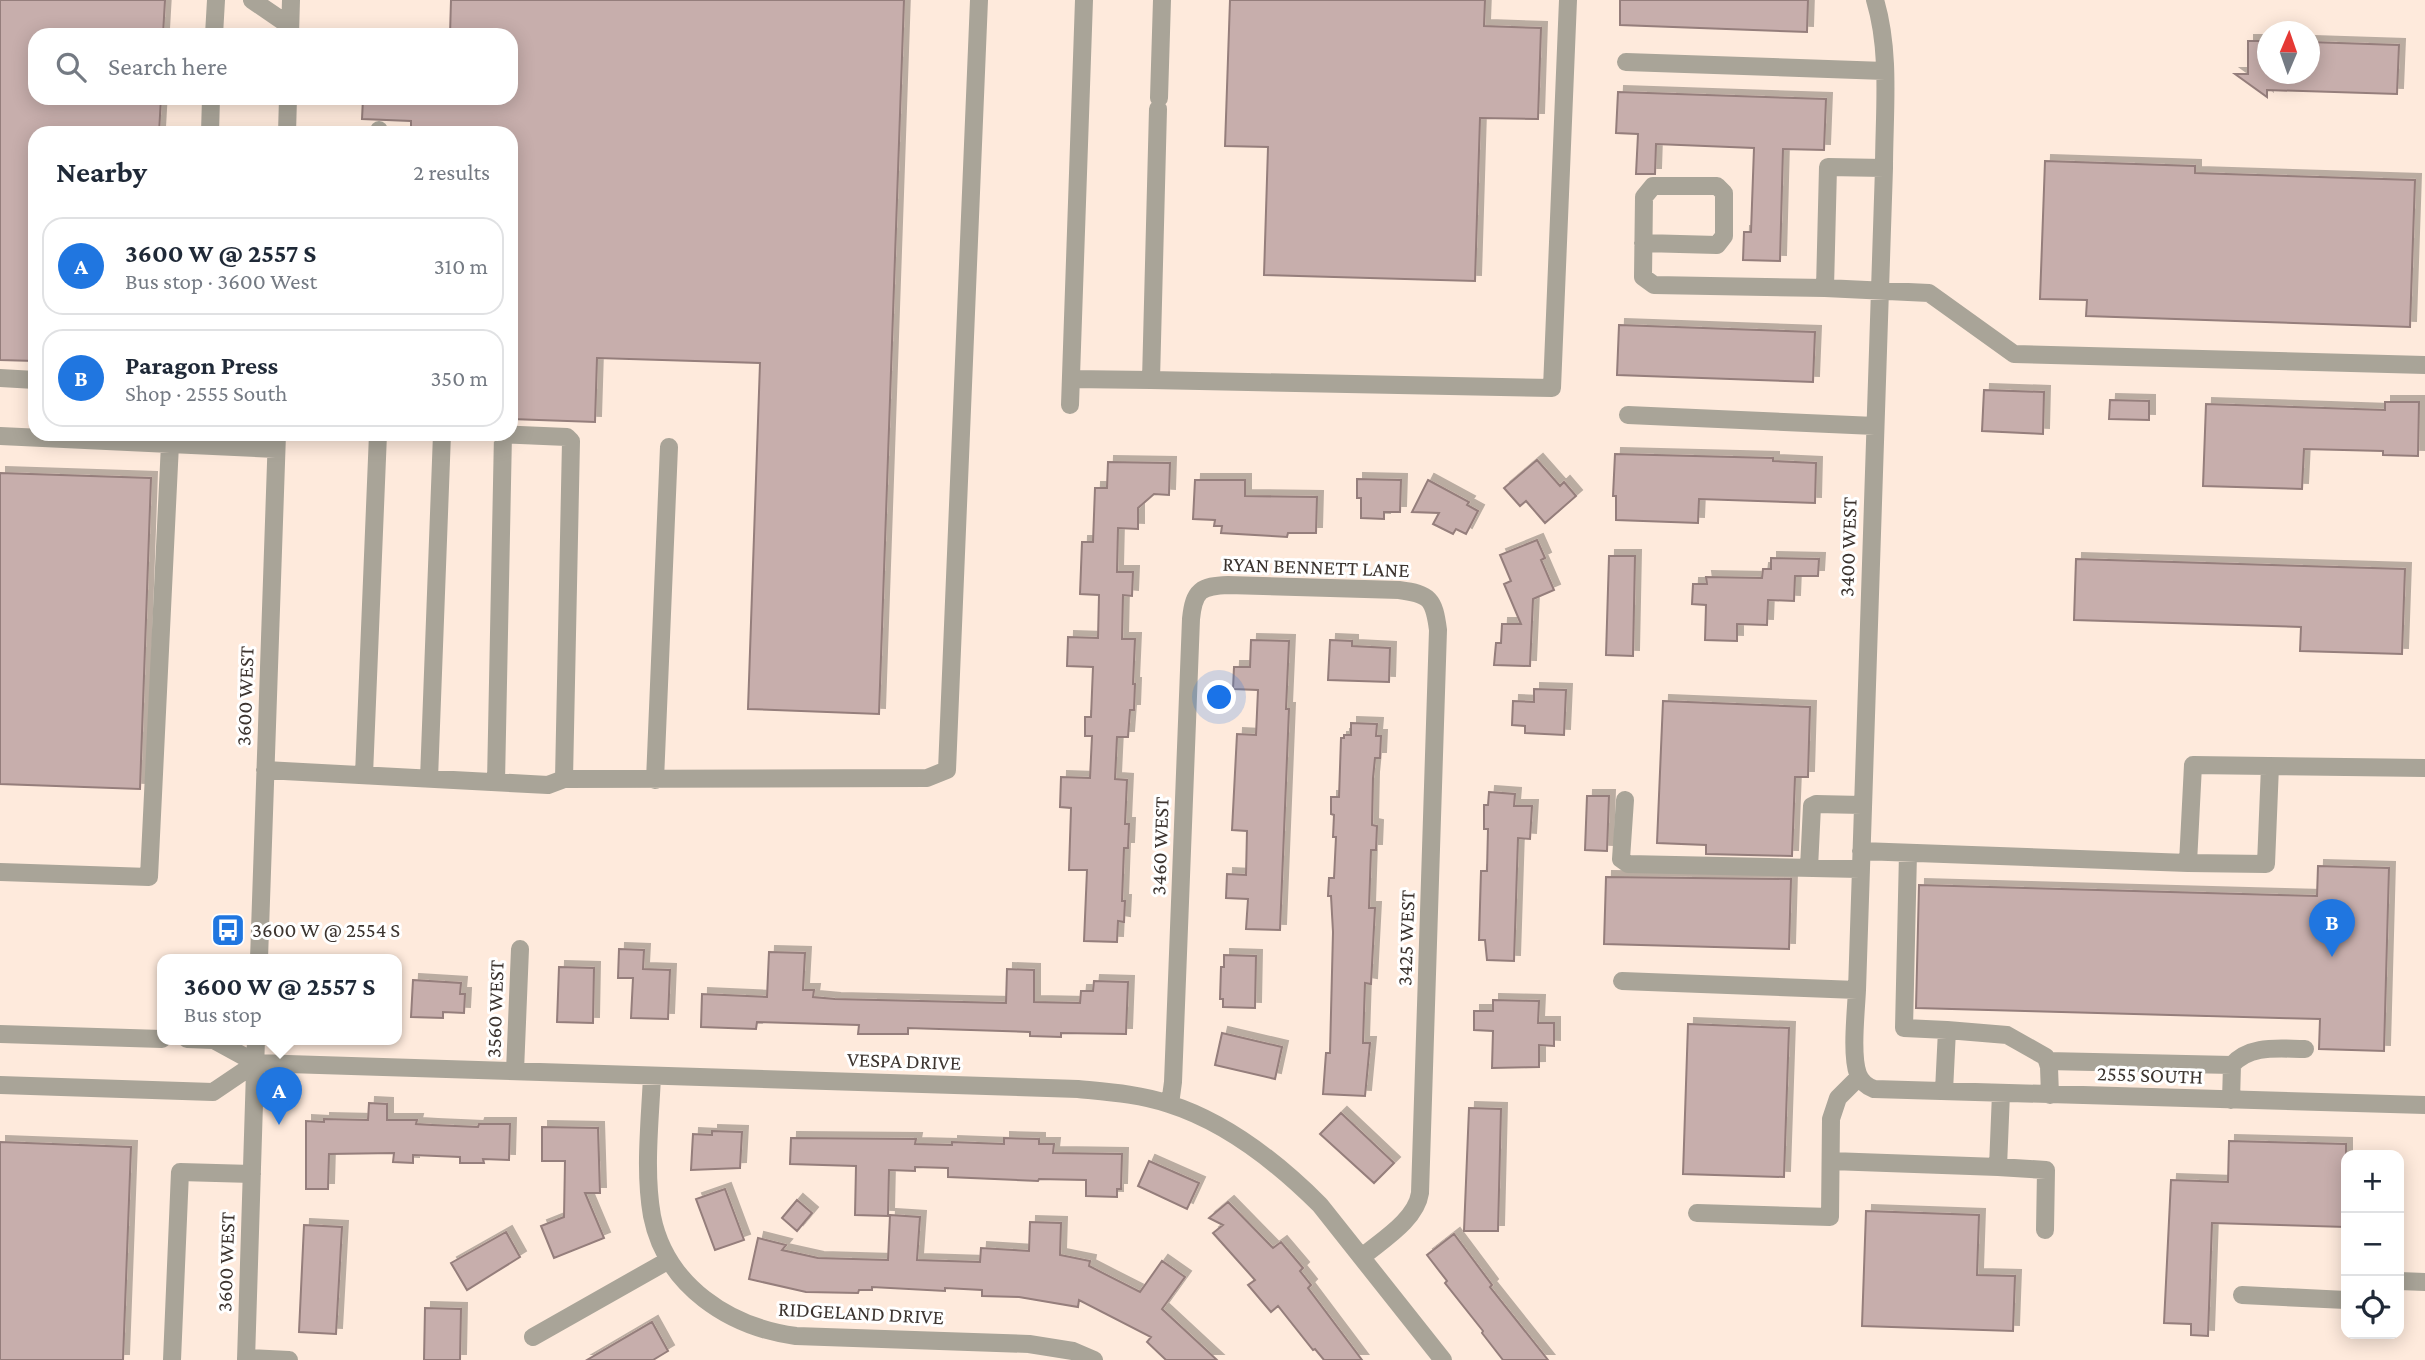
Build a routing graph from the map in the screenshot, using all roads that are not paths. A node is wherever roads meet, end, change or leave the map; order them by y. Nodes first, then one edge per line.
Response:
1 (216, 0) edge
2 (252, 0) edge
3 (291, 0) edge
4 (979, 0) edge
5 (1084, 0) edge
6 (1162, 0) edge
7 (1568, 0) edge
8 (1875, 0) edge
9 (214, 28) edge
10 (286, 28) edge
11 (290, 28) edge
12 (1626, 62) dead end
13 (1885, 71) junction
14 (211, 105) edge
15 (288, 105) edge
16 (209, 126) edge
17 (286, 126) edge
18 (1884, 167) junction
19 (1643, 243) junction
20 (1825, 288) junction
21 (1880, 290) junction
22 (2425, 365) edge
23 (0, 378) edge
24 (1071, 379) junction
25 (28, 380) edge
26 (1151, 380) junction
27 (1070, 405) dead end
28 (1628, 415) dead end
29 (1875, 426) junction
30 (518, 435) edge
31 (0, 436) edge
32 (28, 437) edge
33 (106, 441) edge
34 (377, 441) edge
35 (442, 441) edge
36 (501, 441) edge
37 (276, 442) edge
38 (170, 444) junction
39 (669, 447) dead end
40 (1200, 590) joint
41 (1430, 599) joint
42 (2270, 766) junction
43 (2425, 768) edge
44 (265, 770) junction
45 (364, 775) junction
46 (429, 779) junction
47 (564, 779) junction
48 (655, 780) junction
49 (496, 782) junction
50 (1625, 800) dead end
51 (1863, 805) junction
52 (1908, 853) junction
53 (1861, 860) junction
54 (2188, 863) junction
55 (1809, 868) junction
56 (0, 872) edge
57 (520, 949) dead end
58 (259, 954) edge
59 (1622, 981) dead end
60 (1857, 990) junction
61 (1947, 1030) junction
62 (0, 1034) edge
63 (157, 1038) edge
64 (223, 1045) edge
65 (256, 1045) edge
66 (2305, 1049) dead end
67 (2047, 1061) junction
68 (256, 1063) junction
69 (2232, 1065) junction
70 (515, 1071) junction
71 (652, 1076) junction
72 (1859, 1077) junction
73 (0, 1085) edge
74 (1944, 1091) junction
75 (2001, 1093) junction
76 (2050, 1095) junction
77 (2231, 1100) junction
78 (1170, 1104) junction
79 (2425, 1105) edge
80 (1830, 1161) junction
81 (1998, 1167) junction
82 (252, 1174) junction
83 (1697, 1213) dead end
84 (2045, 1230) dead end
85 (1362, 1257) junction
86 (669, 1260) junction
87 (2404, 1281) edge
88 (2425, 1282) edge
89 (2242, 1295) dead end
90 (2341, 1300) edge
91 (533, 1337) dead end
92 (246, 1359) edge
93 (172, 1360) edge
94 (289, 1360) edge
95 (1094, 1360) edge
96 (1443, 1360) edge

1 - 9 street
2 - 10 street
3 - 11 street
4 - 48 street
5 - 24 street
6 - 26 street
7 - 26 street
8 - 13 street, 3400 WEST
12 - 13 street
13 - 18 street, 3400 WEST
14 - 16 street
15 - 17 street
18 - 20 street
18 - 21 street, 3400 WEST
19 - 19 street
19 - 20 street
20 - 21 street
21 - 22 street
21 - 29 street, 3400 WEST
23 - 25 street
24 - 26 street
24 - 27 street
28 - 29 street
29 - 51 street, 3400 WEST
30 - 47 street
31 - 32 street
33 - 38 street
34 - 45 street
35 - 46 street
36 - 49 street
37 - 38 street
37 - 44 street, 3600 WEST
38 - 56 street
39 - 48 street
40 - 41 street, RYAN BENNETT LANE
40 - 78 street, 3460 WEST
41 - 85 street, 3425 WEST
42 - 43 street
42 - 54 street
42 - 54 street
44 - 45 street
44 - 58 street, 3600 WEST
45 - 46 street
46 - 49 street
47 - 48 street
47 - 49 street
50 - 55 street
51 - 53 street, 3400 WEST
51 - 55 street
52 - 53 street
52 - 54 street
52 - 61 street
53 - 55 street
53 - 60 street, 3400 WEST
57 - 70 street, 3560 WEST
59 - 60 street
60 - 72 street, 3400 WEST
61 - 67 street
61 - 74 street
62 - 63 street
64 - 68 street
65 - 68 street, 3600 WEST
66 - 69 street
67 - 69 street
67 - 76 street
68 - 70 street, VESPA DRIVE
68 - 73 street
68 - 82 street, 3600 WEST
69 - 77 street
70 - 71 street, VESPA DRIVE
71 - 78 street, VESPA DRIVE
71 - 86 street, RIDGELAND DRIVE
72 - 74 street, 2555 SOUTH
72 - 80 street
74 - 75 street, 2555 SOUTH
75 - 76 street, 2555 SOUTH
75 - 81 street
76 - 77 street, 2555 SOUTH
77 - 79 street, 2555 SOUTH
78 - 85 street, VESPA DRIVE
80 - 81 street
80 - 83 street
81 - 84 street
82 - 92 street, 3600 WEST
82 - 93 street
85 - 96 street, VESPA DRIVE
86 - 91 street
86 - 95 street, RIDGELAND DRIVE
87 - 88 street
89 - 90 street
92 - 94 street

